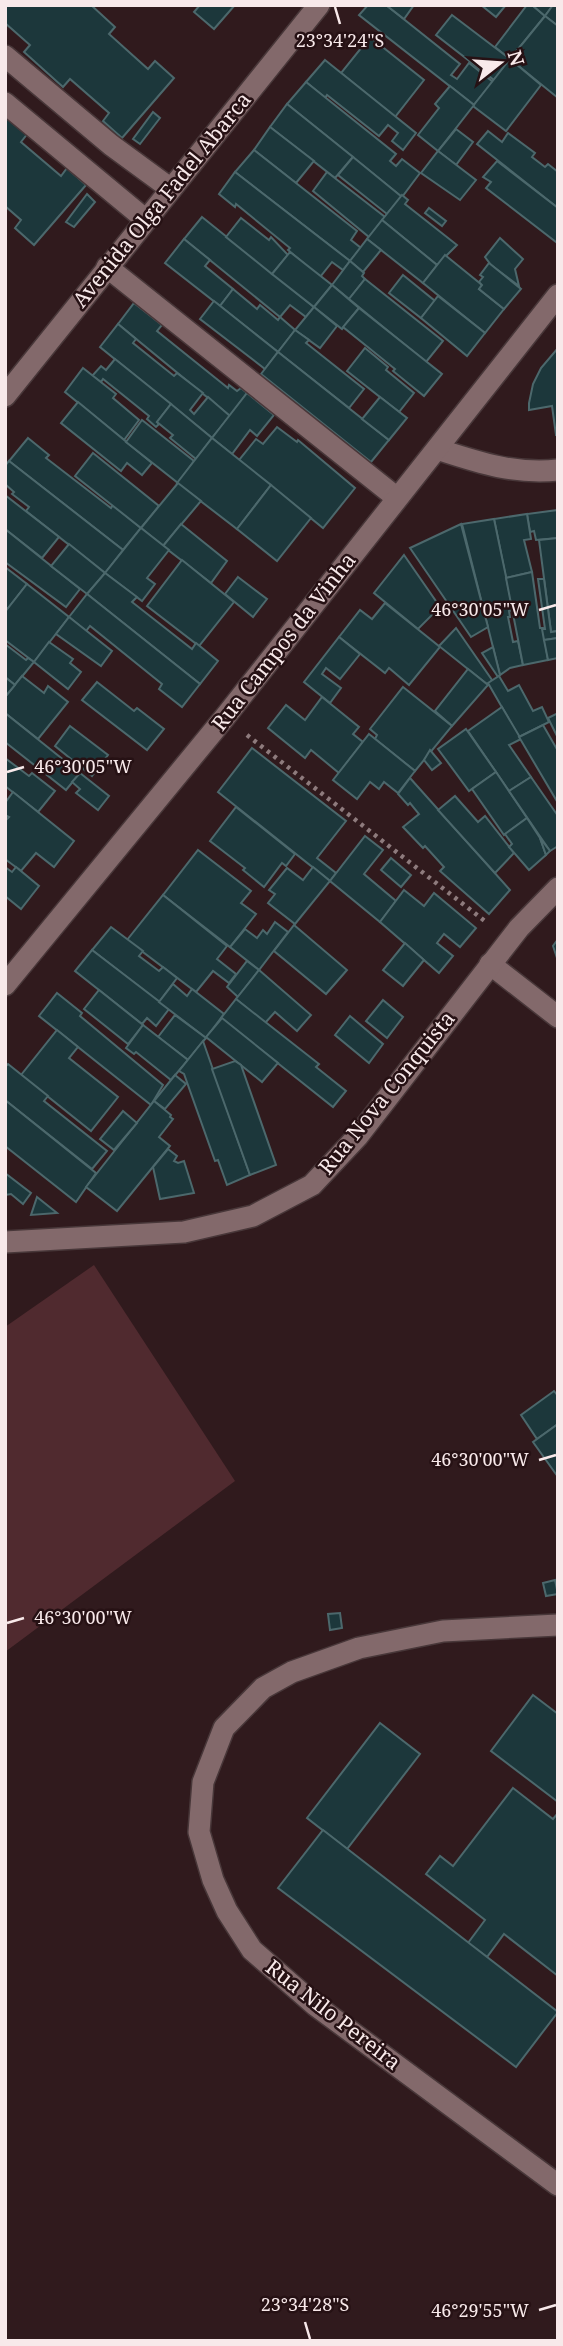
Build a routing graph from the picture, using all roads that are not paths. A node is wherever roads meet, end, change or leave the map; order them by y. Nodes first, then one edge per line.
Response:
1 (319, 5) edge
2 (5, 56) edge
3 (5, 103) edge
4 (171, 189) junction
5 (146, 220) junction
6 (107, 267) junction
7 (558, 295) edge
8 (5, 396) edge
9 (437, 449) junction
10 (558, 470) edge
11 (397, 498) junction
12 (558, 888) edge
13 (490, 964) junction
14 (5, 985) edge
15 (558, 1017) edge
16 (5, 1242) edge
17 (558, 1625) edge
18 (558, 2185) edge

1 - 4 street, Avenida Olga Fadel Abarca
2 - 4 street
3 - 5 street
4 - 5 street, Avenida Olga Fadel Abarca
5 - 6 street, Avenida Olga Fadel Abarca
6 - 8 street, Avenida Olga Fadel Abarca
6 - 11 street
7 - 9 street, Rua Campos da Vinha
9 - 10 street
9 - 11 street, Rua Campos da Vinha
11 - 14 street, Rua Campos da Vinha
12 - 13 street, Rua Nova Conquista
13 - 15 street
13 - 16 street, Rua Nova Conquista
17 - 18 street, Rua Nilo Pereira

